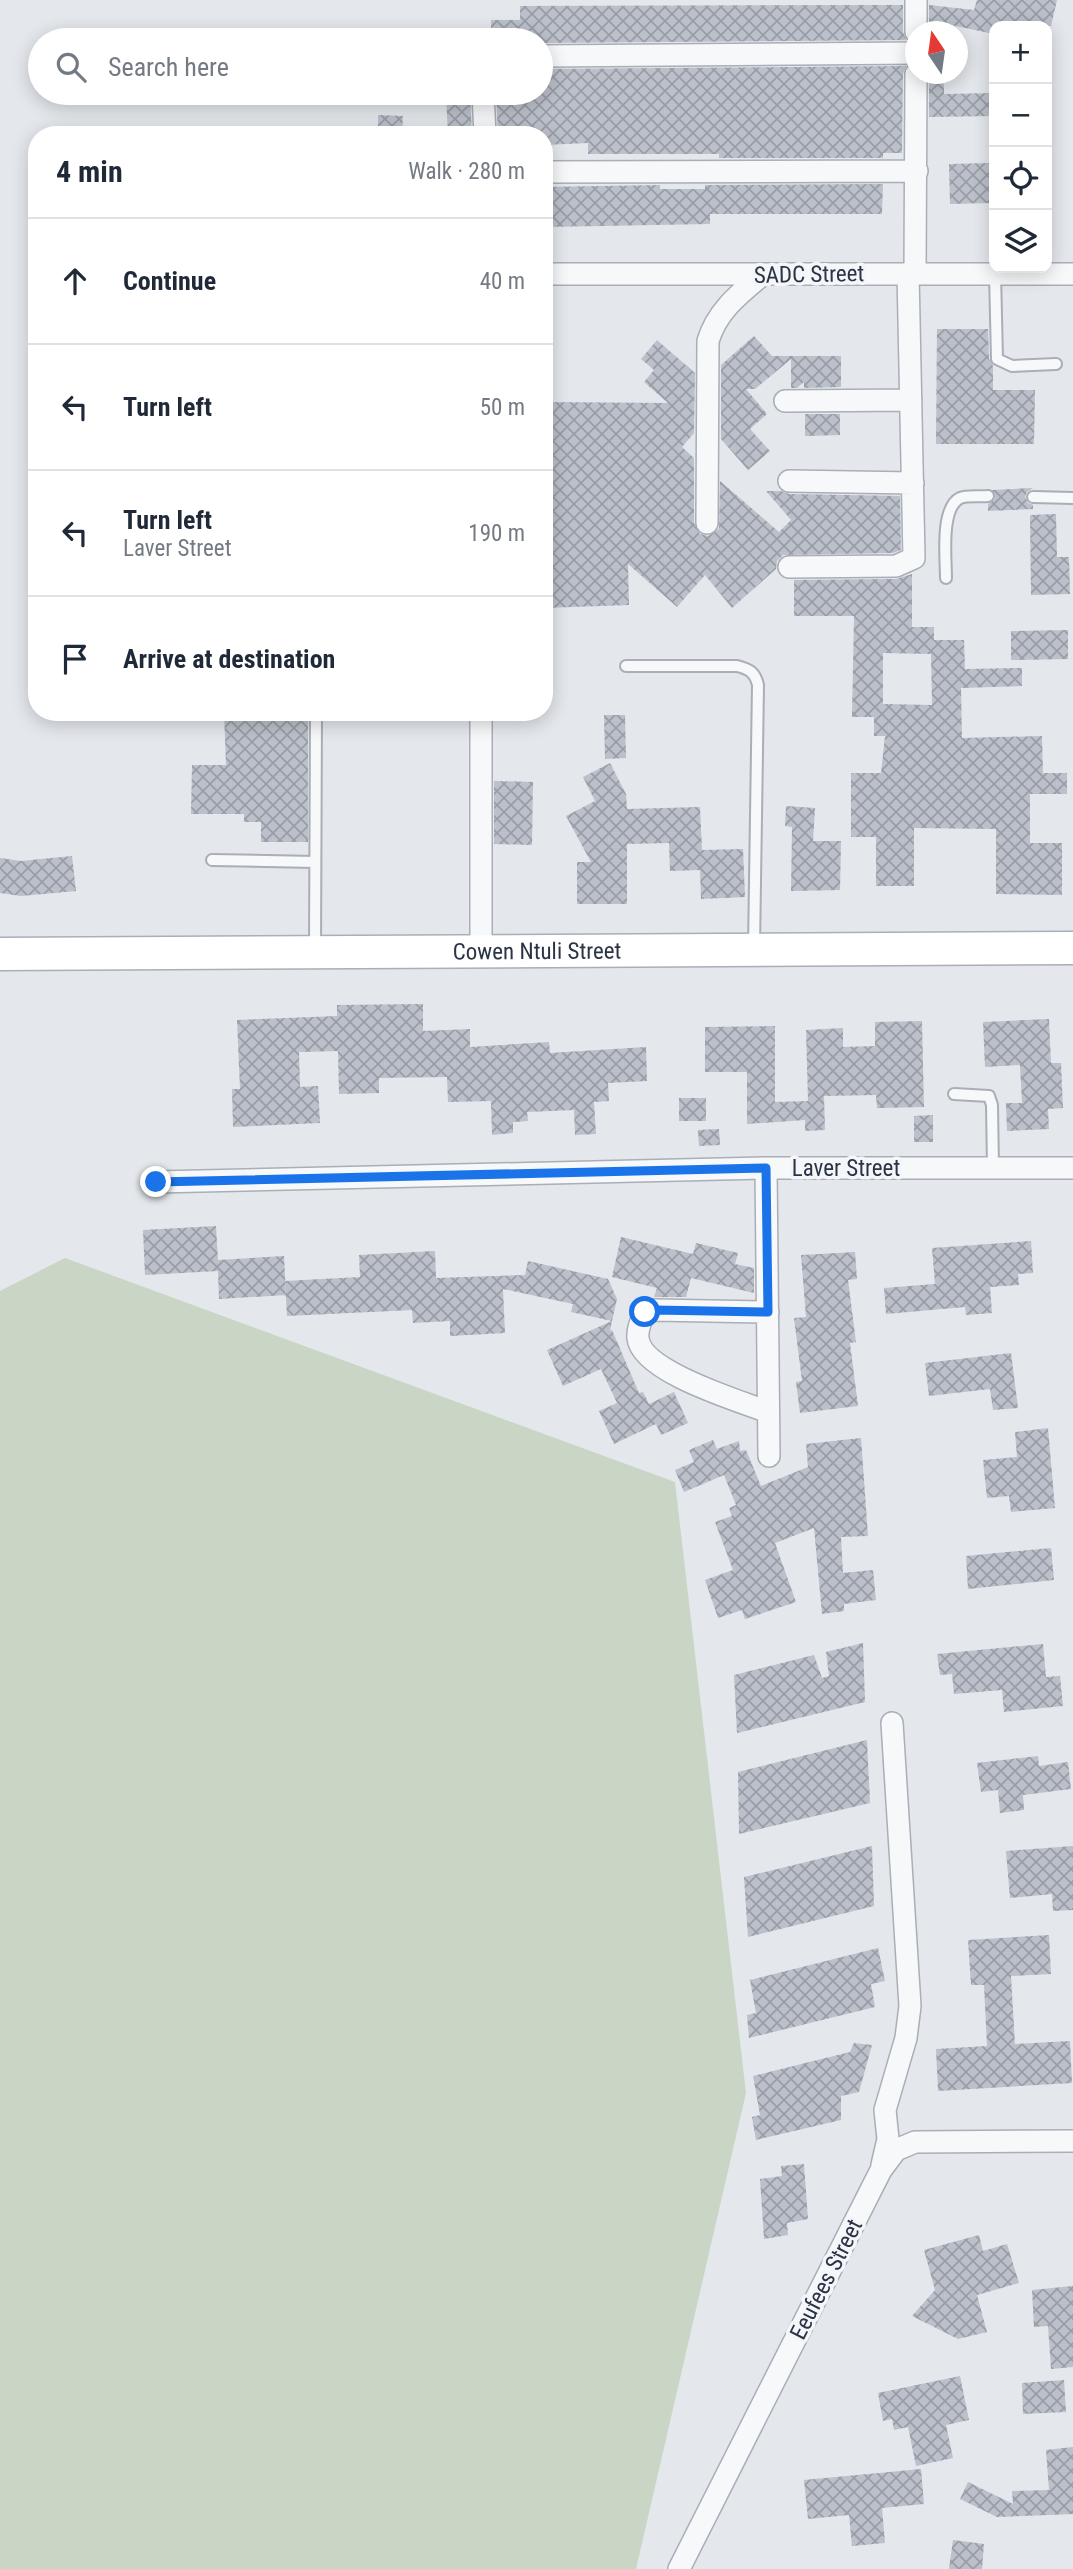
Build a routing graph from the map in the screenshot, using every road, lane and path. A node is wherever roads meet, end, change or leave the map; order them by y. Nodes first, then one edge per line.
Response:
1 (916, 0) edge
2 (916, 21) edge
3 (905, 53) edge
4 (553, 56) edge
5 (916, 84) edge
6 (484, 105) edge
7 (485, 126) edge
8 (917, 171) junction
9 (553, 172) edge
10 (912, 273) junction
11 (989, 273) edge
12 (995, 273) joint
13 (553, 274) edge
14 (1073, 274) edge
15 (762, 275) junction
16 (1056, 364) dead end
17 (911, 400) junction
18 (785, 401) dead end
19 (789, 481) dead end
20 (913, 483) junction
21 (988, 496) dead end
22 (1033, 497) dead end
23 (1073, 498) edge
24 (707, 523) dead end
25 (789, 567) dead end
26 (946, 578) dead end
27 (626, 666) dead end
28 (316, 721) edge
29 (481, 721) edge
30 (212, 860) dead end
31 (315, 862) junction
32 (1073, 948) edge
33 (754, 949) junction
34 (315, 951) junction
35 (481, 951) junction
36 (0, 954) edge
37 (954, 1094) dead end
38 (766, 1168) junction
39 (993, 1168) junction
40 (1073, 1168) edge
41 (156, 1182) dead end
42 (768, 1312) junction
43 (768, 1412) junction
44 (769, 1456) dead end
45 (892, 1723) dead end
46 (1073, 2141) edge
47 (881, 2170) junction
48 (679, 2569) edge

1 - 2 street
3 - 4 street
5 - 8 street
6 - 7 street
8 - 9 street
8 - 10 street
10 - 11 street, SADC Street
10 - 15 street, SADC Street
10 - 17 street
12 - 14 street, SADC Street
12 - 16 lane
13 - 15 street, SADC Street
15 - 24 street
17 - 18 street
17 - 20 street
19 - 20 street
20 - 25 street
21 - 26 lane
22 - 23 lane
27 - 33 lane
28 - 31 lane
29 - 35 street
30 - 31 lane
31 - 34 lane
32 - 33 street, Cowen Ntuli Street
33 - 35 street, Cowen Ntuli Street
34 - 35 street, Cowen Ntuli Street
34 - 36 street, Cowen Ntuli Street
37 - 39 lane
38 - 39 street, Laver Street
38 - 41 street, Laver Street
38 - 42 street
39 - 40 street, Laver Street
42 - 43 street
42 - 43 street
43 - 44 street
45 - 47 street
46 - 47 street, Eeufees Street
47 - 48 street, Eeufees Street

